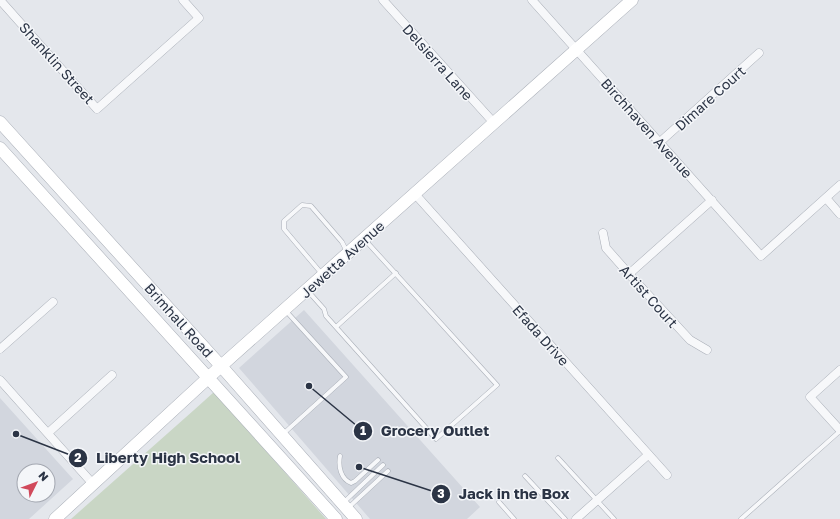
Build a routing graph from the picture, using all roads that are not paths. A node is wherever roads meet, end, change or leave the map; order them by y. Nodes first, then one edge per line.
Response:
1 (0, 0) edge
2 (183, 0) edge
3 (383, 0) edge
4 (532, 0) edge
5 (632, 0) edge
6 (576, 49) junction
7 (759, 53) dead end
8 (0, 122) edge
9 (494, 123) junction
10 (660, 142) junction
11 (0, 148) edge
12 (840, 185) edge
13 (415, 194) junction
14 (826, 198) junction
15 (712, 200) junction
16 (840, 214) edge
17 (603, 233) dead end
18 (364, 239) junction
19 (348, 254) junction
20 (396, 273) junction
21 (629, 274) junction
22 (324, 275) junction
23 (307, 290) junction
24 (52, 302) dead end
25 (284, 310) junction
26 (336, 327) junction
27 (0, 349) edge
28 (707, 350) dead end
29 (221, 366) junction
30 (840, 370) edge
31 (112, 375) dead end
32 (208, 379) junction
33 (0, 380) edge
34 (840, 430) edge
35 (48, 433) junction
36 (282, 435) junction
37 (648, 454) junction
38 (340, 456) dead end
39 (558, 458) dead end
40 (283, 460) junction
41 (378, 460) dead end
42 (383, 465) dead end
43 (388, 471) dead end
44 (667, 475) dead end
45 (526, 476) dead end
46 (93, 484) junction
47 (597, 500) junction
48 (498, 502) dead end
49 (345, 506) junction
50 (55, 519) edge
51 (336, 519) edge
52 (356, 519) edge
53 (514, 519) edge
54 (565, 519) edge
55 (576, 519) edge
56 (614, 519) edge
57 (742, 519) edge

1 - 2 street, Shanklin Street
3 - 9 street, Delsierra Lane
4 - 6 street, Birchhaven Avenue
5 - 6 street, Jewetta Avenue
6 - 9 street, Jewetta Avenue
6 - 10 street, Birchhaven Avenue
7 - 10 street, Dimare Court
8 - 29 street, Brimhall Road
9 - 13 street, Jewetta Avenue
10 - 15 street, Birchhaven Avenue
11 - 32 street, Brimhall Road
12 - 14 street
13 - 18 street, Jewetta Avenue
13 - 37 street, Efada Drive
14 - 15 street, Birchhaven Avenue
14 - 16 street
15 - 21 street
17 - 21 street, Artist Court
18 - 19 street, Jewetta Avenue
18 - 20 lane
19 - 22 street, Jewetta Avenue
19 - 22 lane
20 - 26 lane
20 - 26 lane
21 - 28 street, Artist Court
22 - 23 street, Jewetta Avenue
23 - 25 street, Jewetta Avenue
23 - 26 lane
24 - 27 street
25 - 29 street, Jewetta Avenue
25 - 36 lane
29 - 32 street, Jewetta Avenue
29 - 36 street, Brimhall Road
30 - 34 street
31 - 35 street
32 - 40 street, Brimhall Road
32 - 46 street, Jewetta Avenue
33 - 35 street
34 - 57 lane
35 - 46 street
36 - 49 street, Brimhall Road
37 - 44 street, Efada Drive
37 - 47 street
38 - 41 lane
39 - 47 lane
40 - 49 street
40 - 51 street, Brimhall Road
42 - 49 lane
43 - 49 lane
45 - 54 lane
46 - 50 street, Jewetta Avenue
47 - 55 street
47 - 56 lane
48 - 53 lane
49 - 52 street, Brimhall Road

